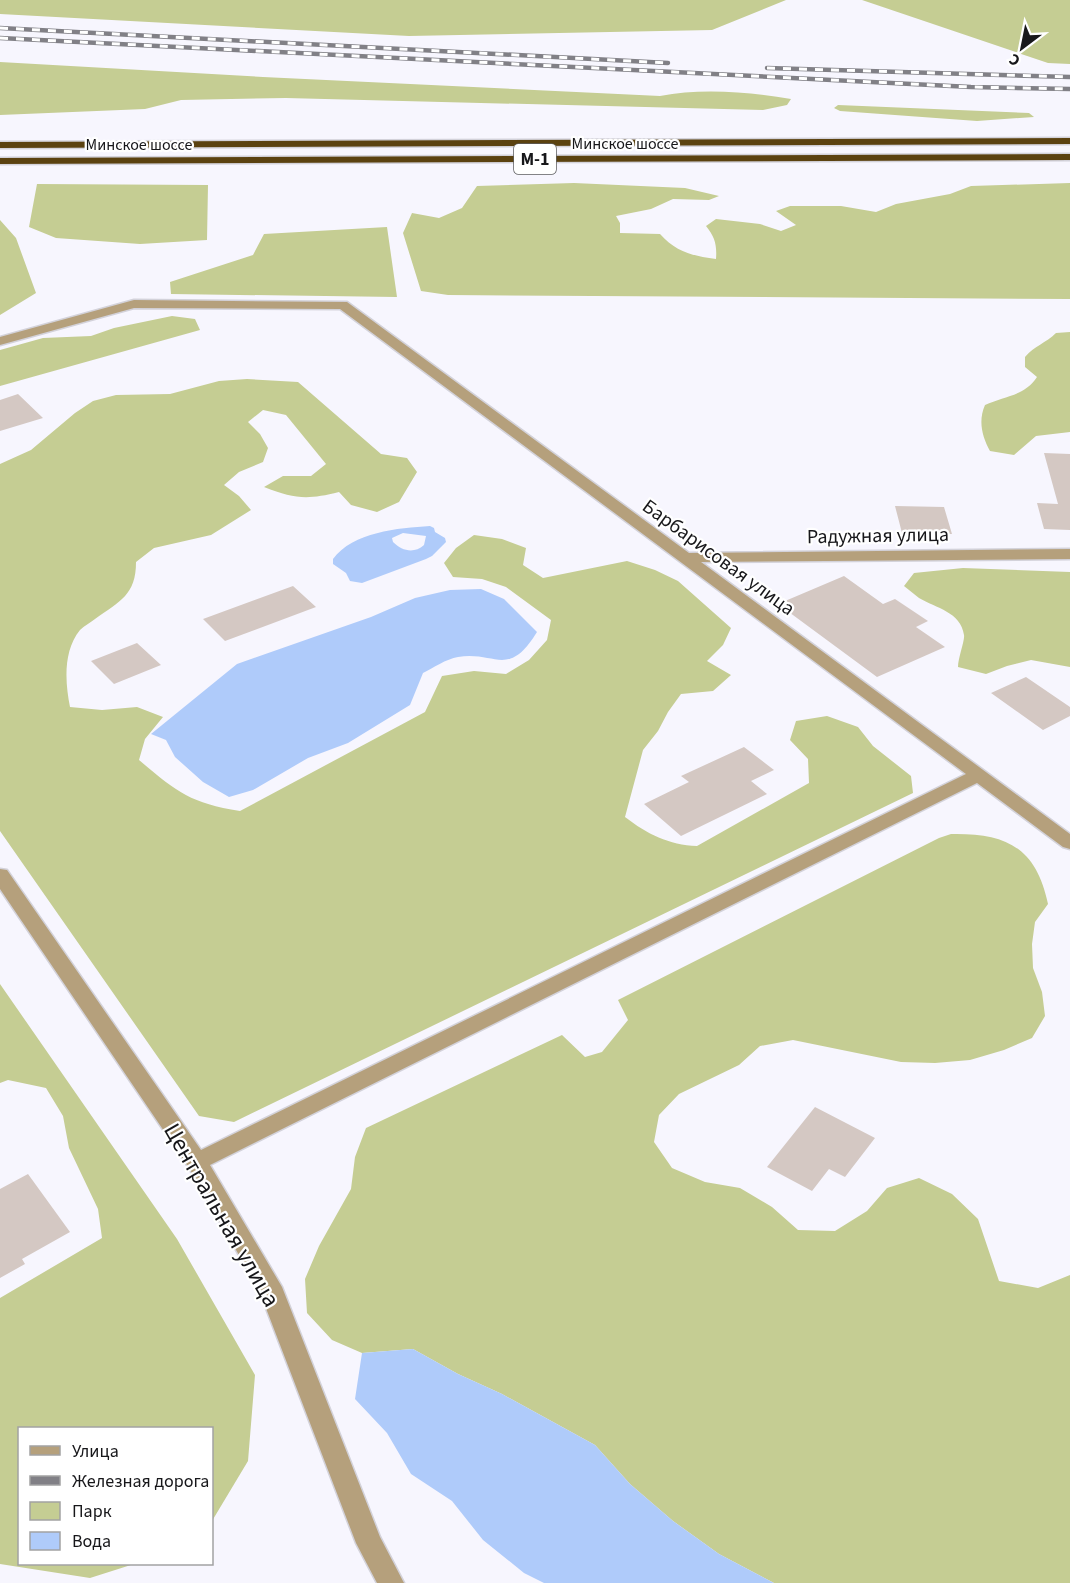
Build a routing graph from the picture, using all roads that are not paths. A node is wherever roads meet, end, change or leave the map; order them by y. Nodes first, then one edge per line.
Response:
1 (1070, 141) edge
2 (0, 145) edge
3 (1070, 157) edge
4 (0, 161) edge
5 (0, 341) edge
6 (1070, 554) edge
7 (686, 558) junction
8 (979, 775) junction
9 (1070, 843) edge
10 (0, 875) edge
11 (197, 1162) junction
12 (391, 1583) edge

1 - 2 highway, Минское шоссе / М-1
3 - 4 highway, Минское шоссе / М-1
5 - 7 street, Барбарисовая улица
6 - 7 street, Радужная улица
7 - 8 street, Барбарисовая улица
8 - 9 street, Барбарисовая улица
8 - 11 street
10 - 11 street, Центральная улица
11 - 12 street, Центральная улица

